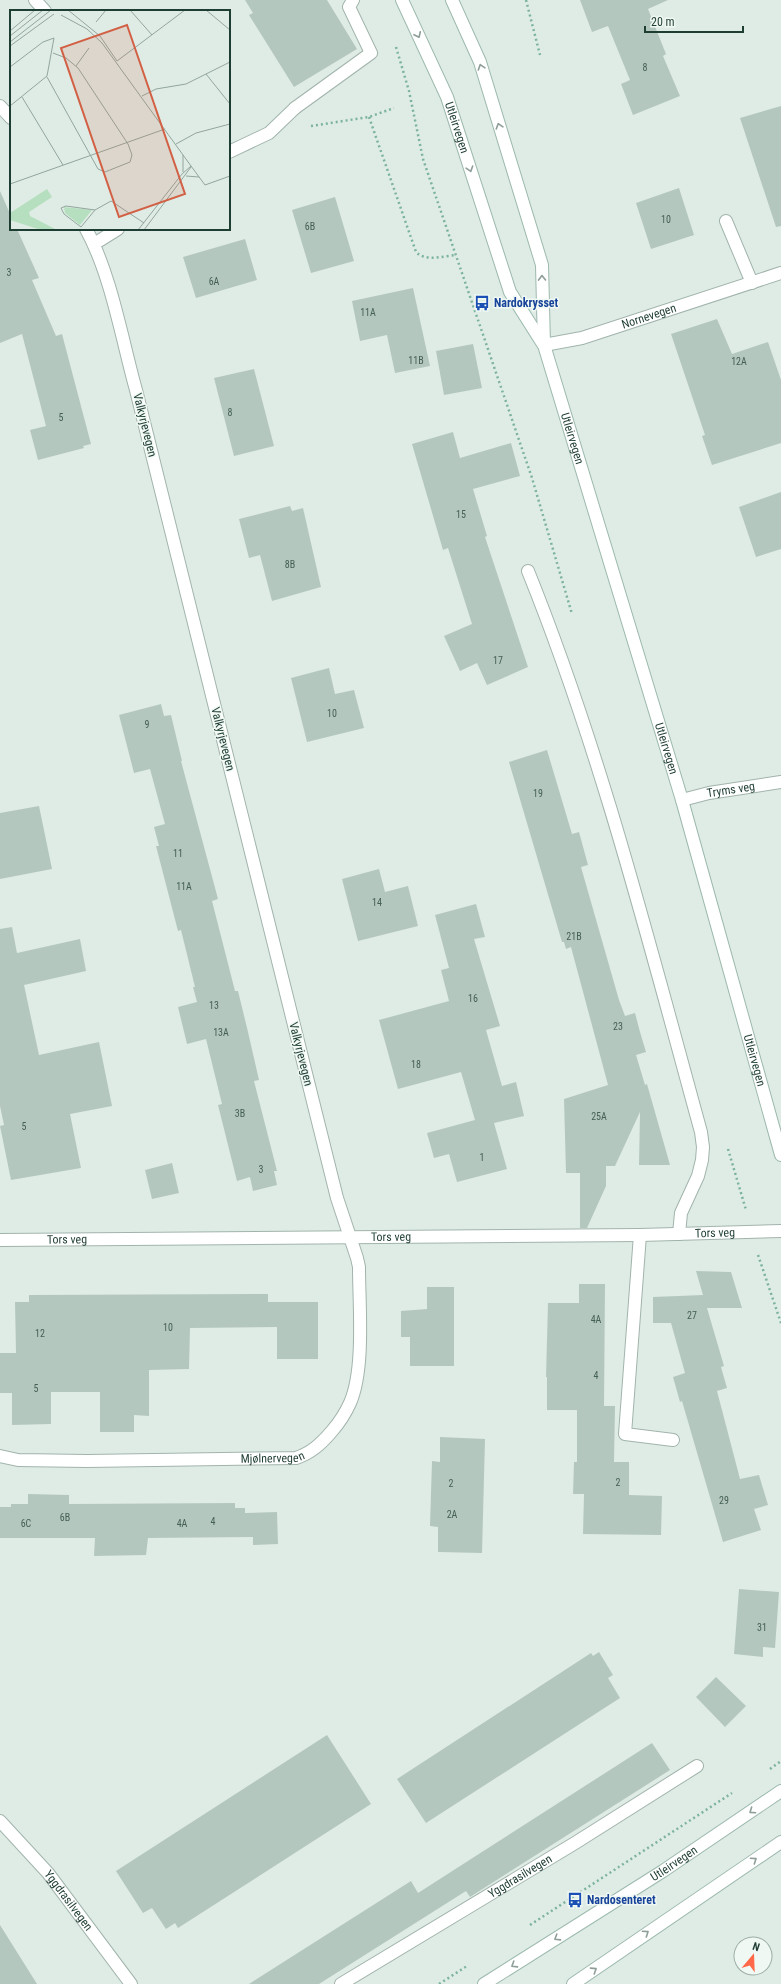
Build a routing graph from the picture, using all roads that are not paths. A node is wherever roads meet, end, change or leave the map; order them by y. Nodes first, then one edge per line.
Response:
1 (35, 0) edge
2 (353, 0) edge
3 (402, 0) edge
4 (452, 0) edge
5 (43, 10) edge
6 (0, 106) edge
7 (10, 117) edge
8 (230, 152) edge
9 (726, 221) dead end
10 (87, 230) edge
11 (116, 230) edge
12 (94, 244) junction
13 (781, 273) edge
14 (752, 283) junction
15 (544, 345) junction
16 (528, 571) dead end
17 (781, 782) edge
18 (682, 800) junction
19 (781, 1155) edge
20 (781, 1231) edge
21 (679, 1234) junction
22 (640, 1235) junction
23 (349, 1236) junction
24 (0, 1240) edge
25 (673, 1440) dead end
26 (0, 1456) edge
27 (697, 1766) dead end
28 (781, 1791) edge
29 (0, 1821) edge
30 (781, 1842) edge
31 (131, 1984) edge
32 (341, 1984) edge
33 (484, 1984) edge
34 (573, 1984) edge

1 - 5 street
2 - 8 street
3 -> 15 street, Utleirvegen
15 -> 4 street, Utleirvegen
6 - 7 street
9 - 14 street
10 - 12 street, Valkyrjevegen
11 - 12 street
12 - 23 street, Valkyrjevegen
13 - 14 street, Nornevegen
14 - 15 street, Nornevegen
15 - 18 street, Utleirvegen
16 - 21 street
17 - 18 street, Tryms veg
18 - 19 street, Utleirvegen
20 - 21 street, Tors veg
21 - 22 street, Tors veg
22 - 23 street, Tors veg
22 - 25 street
23 - 24 street, Tors veg
23 - 26 street, Mjølnervegen
27 - 32 street, Yggdrasilvegen
28 -> 33 street, Utleirvegen
29 - 31 street, Yggdrasilvegen
34 -> 30 street

